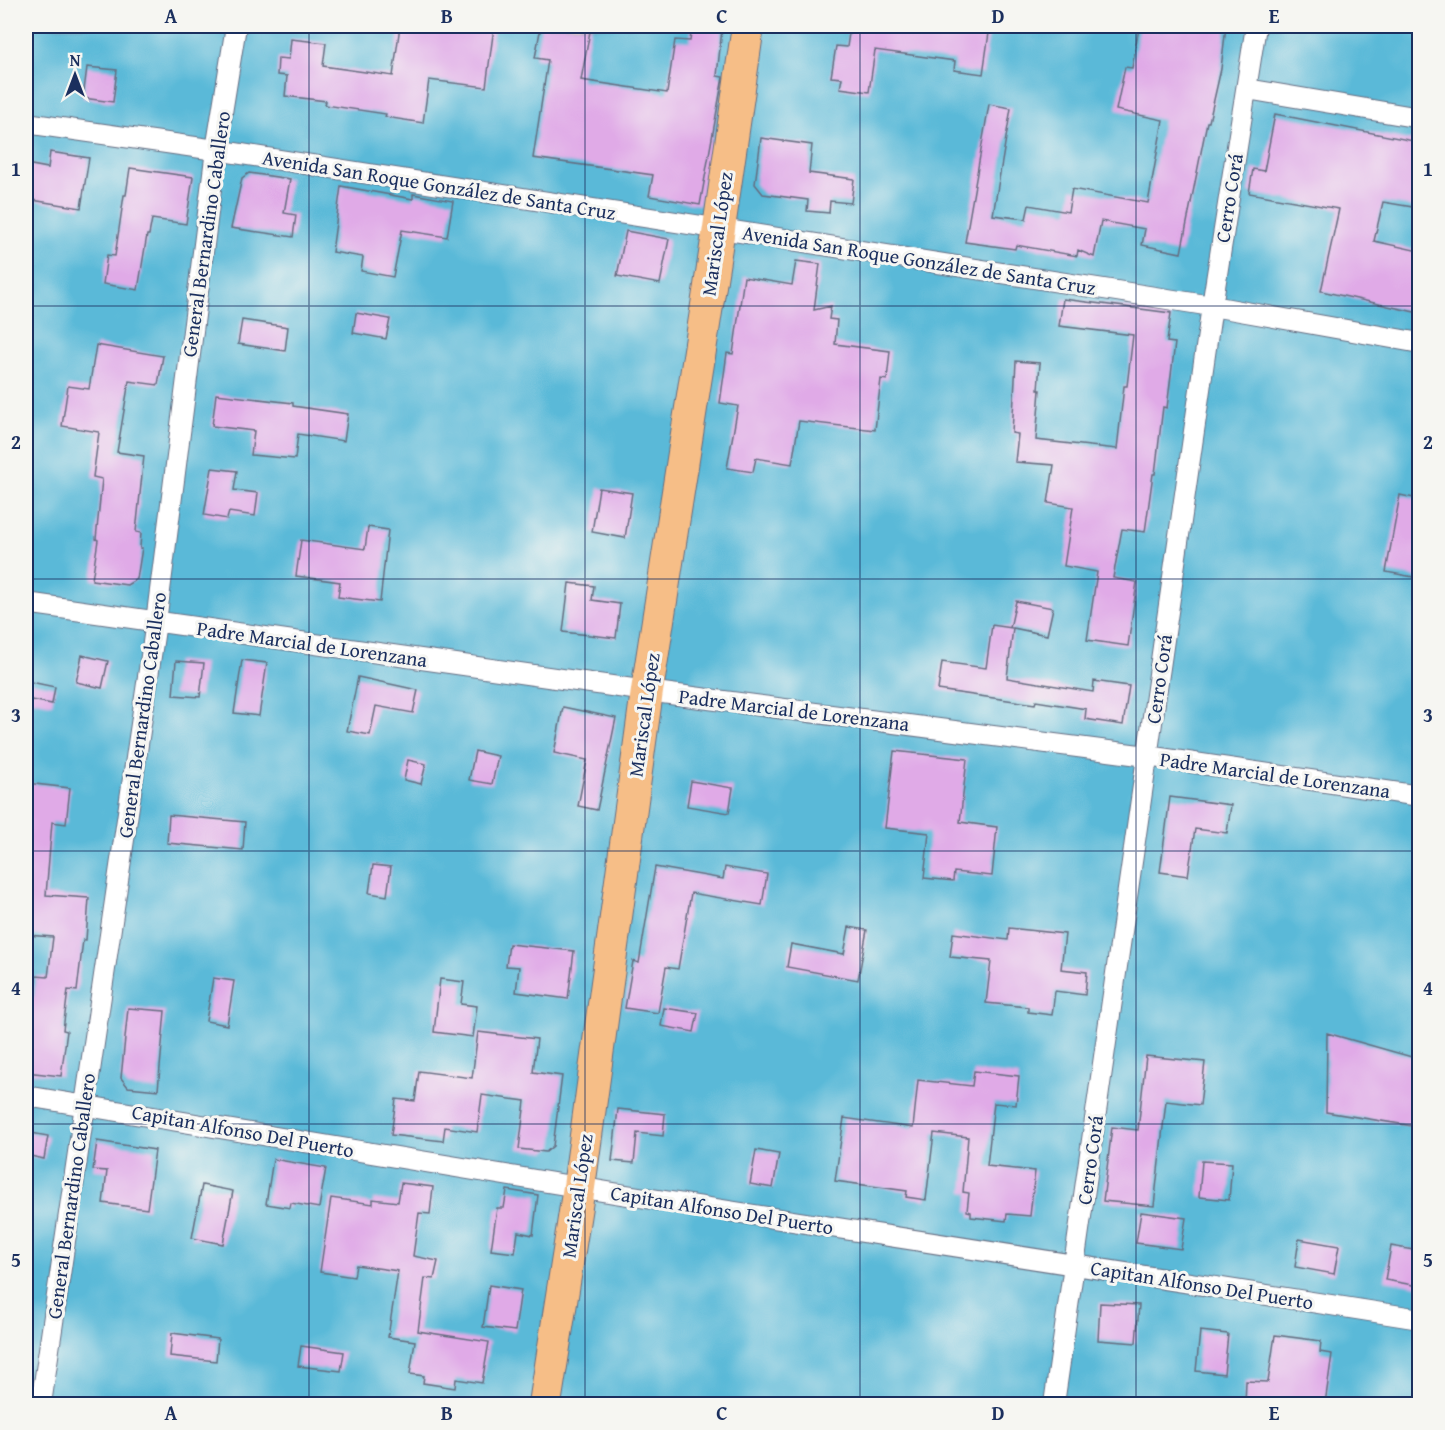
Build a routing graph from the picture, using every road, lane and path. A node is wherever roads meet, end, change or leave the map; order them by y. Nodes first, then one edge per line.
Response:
1 (236, 26) edge
2 (748, 26) edge
3 (1256, 26) edge
4 (1247, 88) junction
5 (1419, 118) edge
6 (26, 123) edge
7 (216, 150) junction
8 (719, 228) junction
9 (1212, 306) junction
10 (1419, 343) edge
11 (26, 603) edge
12 (156, 622) junction
13 (647, 691) junction
14 (1147, 756) junction
15 (1419, 796) edge
16 (26, 1096) edge
17 (84, 1104) junction
18 (579, 1187) junction
19 (1075, 1266) junction
20 (1419, 1319) edge
21 (41, 1404) edge
22 (545, 1404) edge
23 (1054, 1404) edge

1 - 7 street, General Bernardino Caballero
2 - 8 main road, Mariscal López
3 - 4 street, Cerro Corá
4 - 5 street
4 - 9 street, Cerro Corá
6 - 7 street, Avenida San Roque González de Santa Cruz
7 - 8 street, Avenida San Roque González de Santa Cruz
7 - 12 street, General Bernardino Caballero
8 - 9 street, Avenida San Roque González de Santa Cruz
8 - 13 main road, Mariscal López
9 - 10 street, Avenida San Roque González de Santa Cruz
9 - 14 street, Cerro Corá
11 - 12 street, Padre Marcial de Lorenzana
12 - 13 street, Padre Marcial de Lorenzana
12 - 17 street, General Bernardino Caballero
13 - 14 street, Padre Marcial de Lorenzana
13 - 18 main road, Mariscal López
14 - 15 street, Padre Marcial de Lorenzana
14 - 19 street, Cerro Corá
16 - 17 street, Capitan Alfonso Del Puerto
17 - 18 street, Capitan Alfonso Del Puerto
17 - 21 street, General Bernardino Caballero
18 - 19 street, Capitan Alfonso Del Puerto
18 - 22 main road, Mariscal López
19 - 20 street, Capitan Alfonso Del Puerto
19 - 23 street, Cerro Corá

